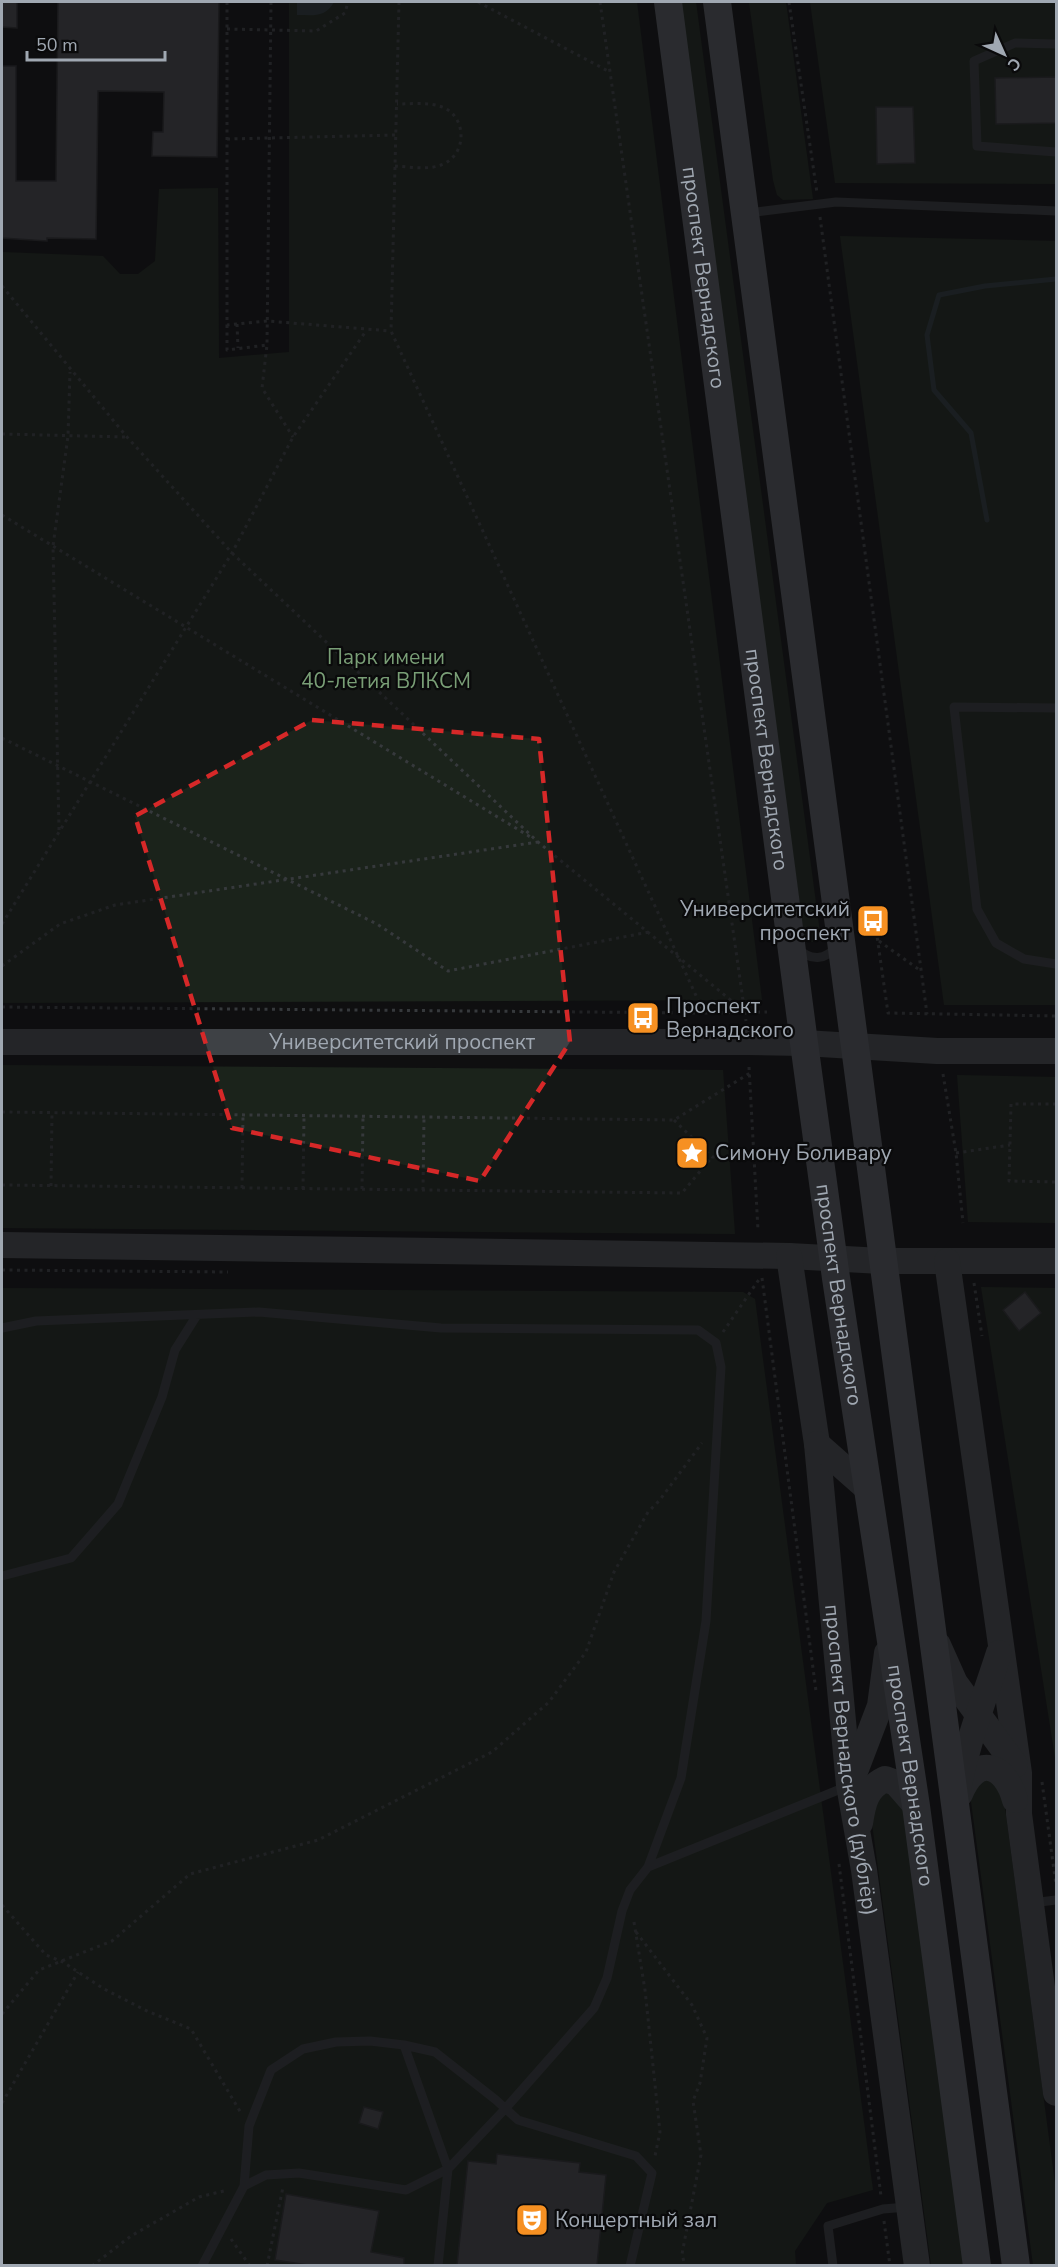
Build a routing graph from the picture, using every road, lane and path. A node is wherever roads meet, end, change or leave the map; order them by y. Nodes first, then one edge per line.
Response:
1 (227, 2) edge
2 (271, 2) edge
3 (348, 2) edge
4 (399, 2) edge
5 (478, 2) edge
6 (600, 2) edge
7 (668, 2) edge
8 (717, 2) edge
9 (789, 2) edge
10 (227, 29) junction
11 (270, 31) junction
12 (1056, 44) edge
13 (609, 72) junction
14 (397, 104) junction
15 (396, 135) junction
16 (269, 136) junction
17 (227, 139) junction
18 (1056, 152) edge
19 (395, 166) junction
20 (818, 205) junction
21 (1056, 211) edge
22 (744, 213) junction
23 (2, 286) edge
24 (267, 321) junction
25 (237, 324) junction
26 (227, 325) junction
27 (366, 331) junction
28 (391, 331) junction
29 (267, 345) junction
30 (238, 348) junction
31 (70, 370) junction
32 (2, 434) edge
33 (68, 436) junction
34 (127, 437) junction
35 (293, 437) junction
36 (2, 515) edge
37 (53, 546) junction
38 (232, 553) junction
39 (186, 627) junction
40 (1056, 708) edge
41 (2, 738) edge
42 (58, 766) junction
43 (89, 781) junction
44 (59, 830) junction
45 (538, 842) junction
46 (289, 880) junction
47 (873, 908) dead end
48 (2, 924) edge
49 (840, 928) junction
50 (649, 932) junction
51 (790, 936) junction
52 (877, 940) junction
53 (678, 956) junction
54 (1056, 964) edge
55 (2, 966) edge
56 (921, 971) junction
57 (2, 1007) edge
58 (746, 1012) junction
59 (767, 1012) dead end
60 (704, 1013) junction
61 (927, 1014) junction
62 (1056, 1016) edge
63 (746, 1021) dead end
64 (2, 1042) edge
65 (804, 1043) junction
66 (856, 1047) junction
67 (1056, 1051) edge
68 (749, 1067) dead end
69 (750, 1073) junction
70 (944, 1074) dead end
71 (1056, 1104) edge
72 (2, 1112) edge
73 (52, 1113) junction
74 (243, 1115) junction
75 (304, 1116) junction
76 (363, 1116) junction
77 (424, 1117) junction
78 (674, 1120) junction
79 (1010, 1145) junction
80 (956, 1153) junction
81 (712, 1157) junction
82 (756, 1158) junction
83 (1056, 1182) edge
84 (2, 1185) edge
85 (51, 1185) junction
86 (242, 1188) junction
87 (303, 1188) junction
88 (363, 1189) junction
89 (423, 1190) junction
90 (963, 1223) dead end
91 (759, 1230) dead end
92 (2, 1245) edge
93 (789, 1256) junction
94 (834, 1257) junction
95 (882, 1261) junction
96 (947, 1261) junction
97 (1056, 1262) edge
98 (762, 1270) dead end
99 (197, 1315) junction
100 (2, 1328) edge
101 (716, 1343) junction
102 (719, 1421) junction
103 (817, 1444) junction
104 (869, 1490) junction
105 (2, 1576) edge
106 (930, 1622) junction
107 (889, 1635) junction
108 (1000, 1647) junction
109 (979, 1718) junction
110 (1019, 1773) junction
111 (849, 1785) junction
112 (916, 1806) junction
113 (955, 1808) junction
114 (1018, 1814) junction
115 (858, 1833) junction
116 (648, 1867) junction
117 (630, 1890) junction
118 (1044, 1901) edge
119 (2, 1905) edge
120 (636, 1932) junction
121 (63, 1962) junction
122 (78, 1972) junction
123 (2, 2014) edge
124 (404, 2045) junction
125 (1056, 2093) edge
126 (2, 2103) edge
127 (505, 2109) junction
128 (249, 2126) junction
129 (448, 2169) junction
130 (652, 2173) junction
131 (285, 2174) junction
132 (244, 2187) junction
133 (909, 2206) junction
134 (222, 2228) junction
135 (92, 2265) edge
136 (202, 2265) edge
137 (250, 2265) edge
138 (267, 2265) edge
139 (438, 2265) edge
140 (630, 2265) edge
141 (685, 2265) edge
142 (833, 2265) edge
143 (918, 2265) edge
144 (977, 2265) edge
145 (1016, 2265) edge

1 - 10 path
2 - 11 path
3 - 11 path
4 - 14 path
5 - 13 path
6 - 13 path
7 - 51 main road, проспект Вернадского
8 - 22 main road, проспект Вернадского
9 - 20 path
10 - 11 path
10 - 17 path
11 - 16 path
12 - 18 lane
13 - 58 path
14 - 15 path
14 - 19 path
15 - 16 path
15 - 19 path
16 - 17 path
16 - 24 path
17 - 26 path
19 - 28 path
20 - 21 lane
20 - 22 lane
20 - 56 path
22 - 49 main road, проспект Вернадского
23 - 31 path
24 - 25 path
24 - 27 path
24 - 29 path
25 - 26 path
25 - 30 path
26 - 30 path
27 - 28 path
27 - 35 path
28 - 53 path
29 - 30 path
29 - 35 path
31 - 33 path
31 - 34 path
32 - 33 path
33 - 34 path
33 - 37 path
34 - 38 path
35 - 38 path
36 - 37 path
37 - 39 path
37 - 42 path
38 - 39 path
38 - 45 path
39 - 43 path
39 - 45 path
40 - 54 lane
41 - 42 path
42 - 43 path
42 - 44 path
43 - 44 path
43 - 46 path
44 - 48 path
45 - 46 path
45 - 50 path
46 - 50 path
46 - 55 path
47 - 52 path
49 - 51 lane
49 - 66 main road, проспект Вернадского
50 - 53 path
51 - 65 main road, проспект Вернадского
52 - 56 path
52 - 61 path
53 - 58 path
53 - 60 path
56 - 61 path
57 - 60 path
58 - 59 path
58 - 60 path
58 - 63 path
61 - 62 path
64 - 65 main road, Университетский проспект
65 - 66 main road, Университетский проспект
65 - 94 main road, проспект Вернадского
66 - 67 main road, Университетский проспект
66 - 95 main road, проспект Вернадского
68 - 69 path
69 - 78 path
69 - 82 path
70 - 80 path
71 - 79 path
72 - 73 path
73 - 74 path
73 - 85 path
74 - 75 path
74 - 86 path
75 - 76 path
75 - 87 path
76 - 77 path
76 - 88 path
77 - 78 path
77 - 89 path
78 - 81 path
79 - 80 path
79 - 83 path
80 - 90 path
81 - 82 path
81 - 89 path
82 - 91 path
84 - 85 path
85 - 86 path
86 - 87 path
87 - 88 path
88 - 89 path
92 - 93 main road
93 - 94 main road
93 - 103 main road, проспект Вернадского (дублёр)
94 - 95 main road
94 - 104 main road, проспект Вернадского
95 - 96 main road
95 - 106 main road, проспект Вернадского
96 - 97 main road
96 - 108 main road
98 - 101 path
99 - 100 lane
99 - 101 lane
99 - 105 lane
101 - 102 lane
102 - 116 lane
102 - 121 path
103 - 104 main road
103 - 111 main road, проспект Вернадского (дублёр)
104 - 107 main road, проспект Вернадского
106 - 109 main road
106 - 113 main road, проспект Вернадского
107 - 111 main road
107 - 112 main road, проспект Вернадского
108 - 109 main road
108 - 110 main road
109 - 110 main road
109 - 113 main road
110 - 114 main road
111 - 115 main road, проспект Вернадского (дублёр)
111 - 116 lane
112 - 115 main road
112 - 144 main road, проспект Вернадского
113 - 114 main road
113 - 145 main road, проспект Вернадского
114 - 118 main road
115 - 133 main road, проспект Вернадского (дублёр)
116 - 117 lane
117 - 120 path
117 - 127 lane
118 - 125 main road
119 - 121 path
120 - 130 path
120 - 141 path
121 - 122 path
121 - 123 path
122 - 126 path
122 - 128 path
124 - 127 lane
124 - 128 lane
124 - 129 lane
127 - 129 lane
127 - 130 lane
128 - 132 lane
129 - 131 lane
129 - 139 lane
130 - 140 lane
131 - 132 lane
131 - 138 path
132 - 134 lane
132 - 135 path
133 - 142 lane
133 - 143 main road, проспект Вернадского (дублёр)
134 - 136 lane
134 - 137 path

